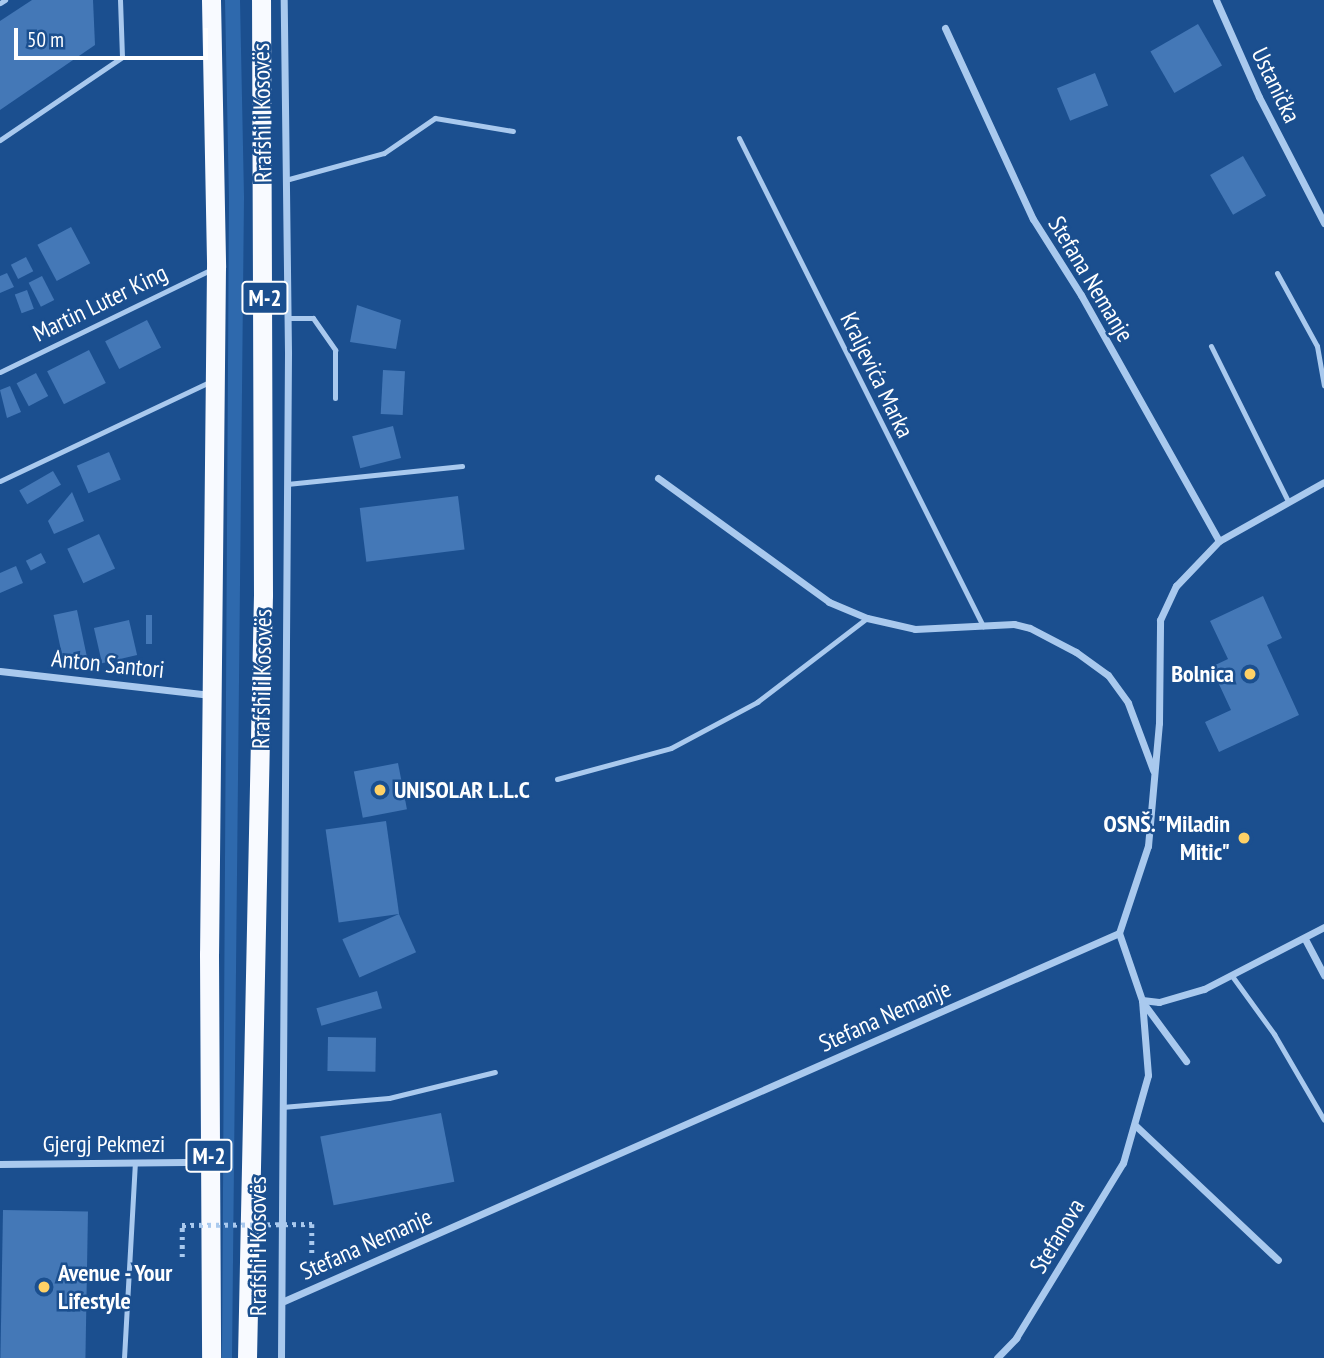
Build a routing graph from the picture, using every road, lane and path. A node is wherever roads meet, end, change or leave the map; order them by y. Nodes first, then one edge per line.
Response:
1 (5, 0) edge
2 (120, 0) edge
3 (211, 0) edge
4 (261, 0) edge
5 (284, 0) edge
6 (1216, 0) edge
7 (0, 3) edge
8 (945, 28) dead end
9 (513, 131) dead end
10 (739, 138) dead end
11 (0, 140) edge
12 (289, 179) junction
13 (1324, 223) edge
14 (216, 267) junction
15 (1277, 273) dead end
16 (288, 318) junction
17 (1211, 346) dead end
18 (0, 372) edge
19 (216, 379) junction
20 (1324, 385) edge
21 (335, 398) dead end
22 (462, 466) dead end
23 (657, 478) dead end
24 (0, 481) edge
25 (1324, 482) edge
26 (287, 484) junction
27 (1288, 501) junction
28 (1219, 541) junction
29 (867, 618) junction
30 (984, 629) junction
31 (0, 671) edge
32 (212, 695) junction
33 (1153, 771) junction
34 (556, 779) dead end
35 (1324, 927) edge
36 (1119, 933) junction
37 (1305, 939) junction
38 (1232, 975) junction
39 (1324, 975) edge
40 (1142, 1000) junction
41 (1186, 1061) dead end
42 (495, 1072) dead end
43 (282, 1107) junction
44 (1324, 1120) edge
45 (1136, 1126) junction
46 (209, 1162) junction
47 (135, 1163) junction
48 (0, 1164) edge
49 (313, 1252) dead end
50 (182, 1257) dead end
51 (1278, 1260) dead end
52 (284, 1301) junction
53 (124, 1358) edge
54 (211, 1358) edge
55 (247, 1358) edge
56 (281, 1358) edge
57 (997, 1358) edge

1 - 7 lane
2 - 11 lane
3 - 14 highway, Rrafshi i Kosovës / M-2
4 - 55 highway, Rrafshi i Kosovës / M-2
5 - 12 street, Rrafshi i Kosovës
6 - 13 street, Ustanička
8 - 28 street, Stefana Nemanje
9 - 12 lane
10 - 30 lane, Kraljevića Marka
12 - 16 street, Rrafshi i Kosovës
14 - 18 lane, Martin Luter King
14 - 19 highway, Rrafshi i Kosovës / M-2
15 - 20 lane
16 - 21 lane
16 - 26 street, Rrafshi i Kosovës
17 - 27 lane
19 - 24 lane
19 - 32 highway, Rrafshi i Kosovës / M-2
22 - 26 lane
23 - 29 street
25 - 27 street
26 - 43 street, Rrafshi i Kosovës
27 - 28 street
28 - 33 street
29 - 30 street
29 - 34 lane
30 - 33 street
31 - 32 street, Anton Santori
32 - 46 highway, Rrafshi i Kosovës / M-2
33 - 36 street
35 - 37 street
36 - 40 street
36 - 52 street, Stefana Nemanje
37 - 38 street
37 - 39 street
38 - 40 street
38 - 44 lane
40 - 41 street
40 - 45 street, Stefanova
42 - 43 lane
43 - 52 street, Rrafshi i Kosovës
45 - 51 street
45 - 57 street, Stefanova
46 - 47 street, Gjergj Pekmezi
46 - 54 highway, Rrafshi i Kosovës / M-2
47 - 48 street, Gjergj Pekmezi
47 - 53 lane
49 - 50 path, bridge
52 - 56 street, Rrafshi i Kosovës

